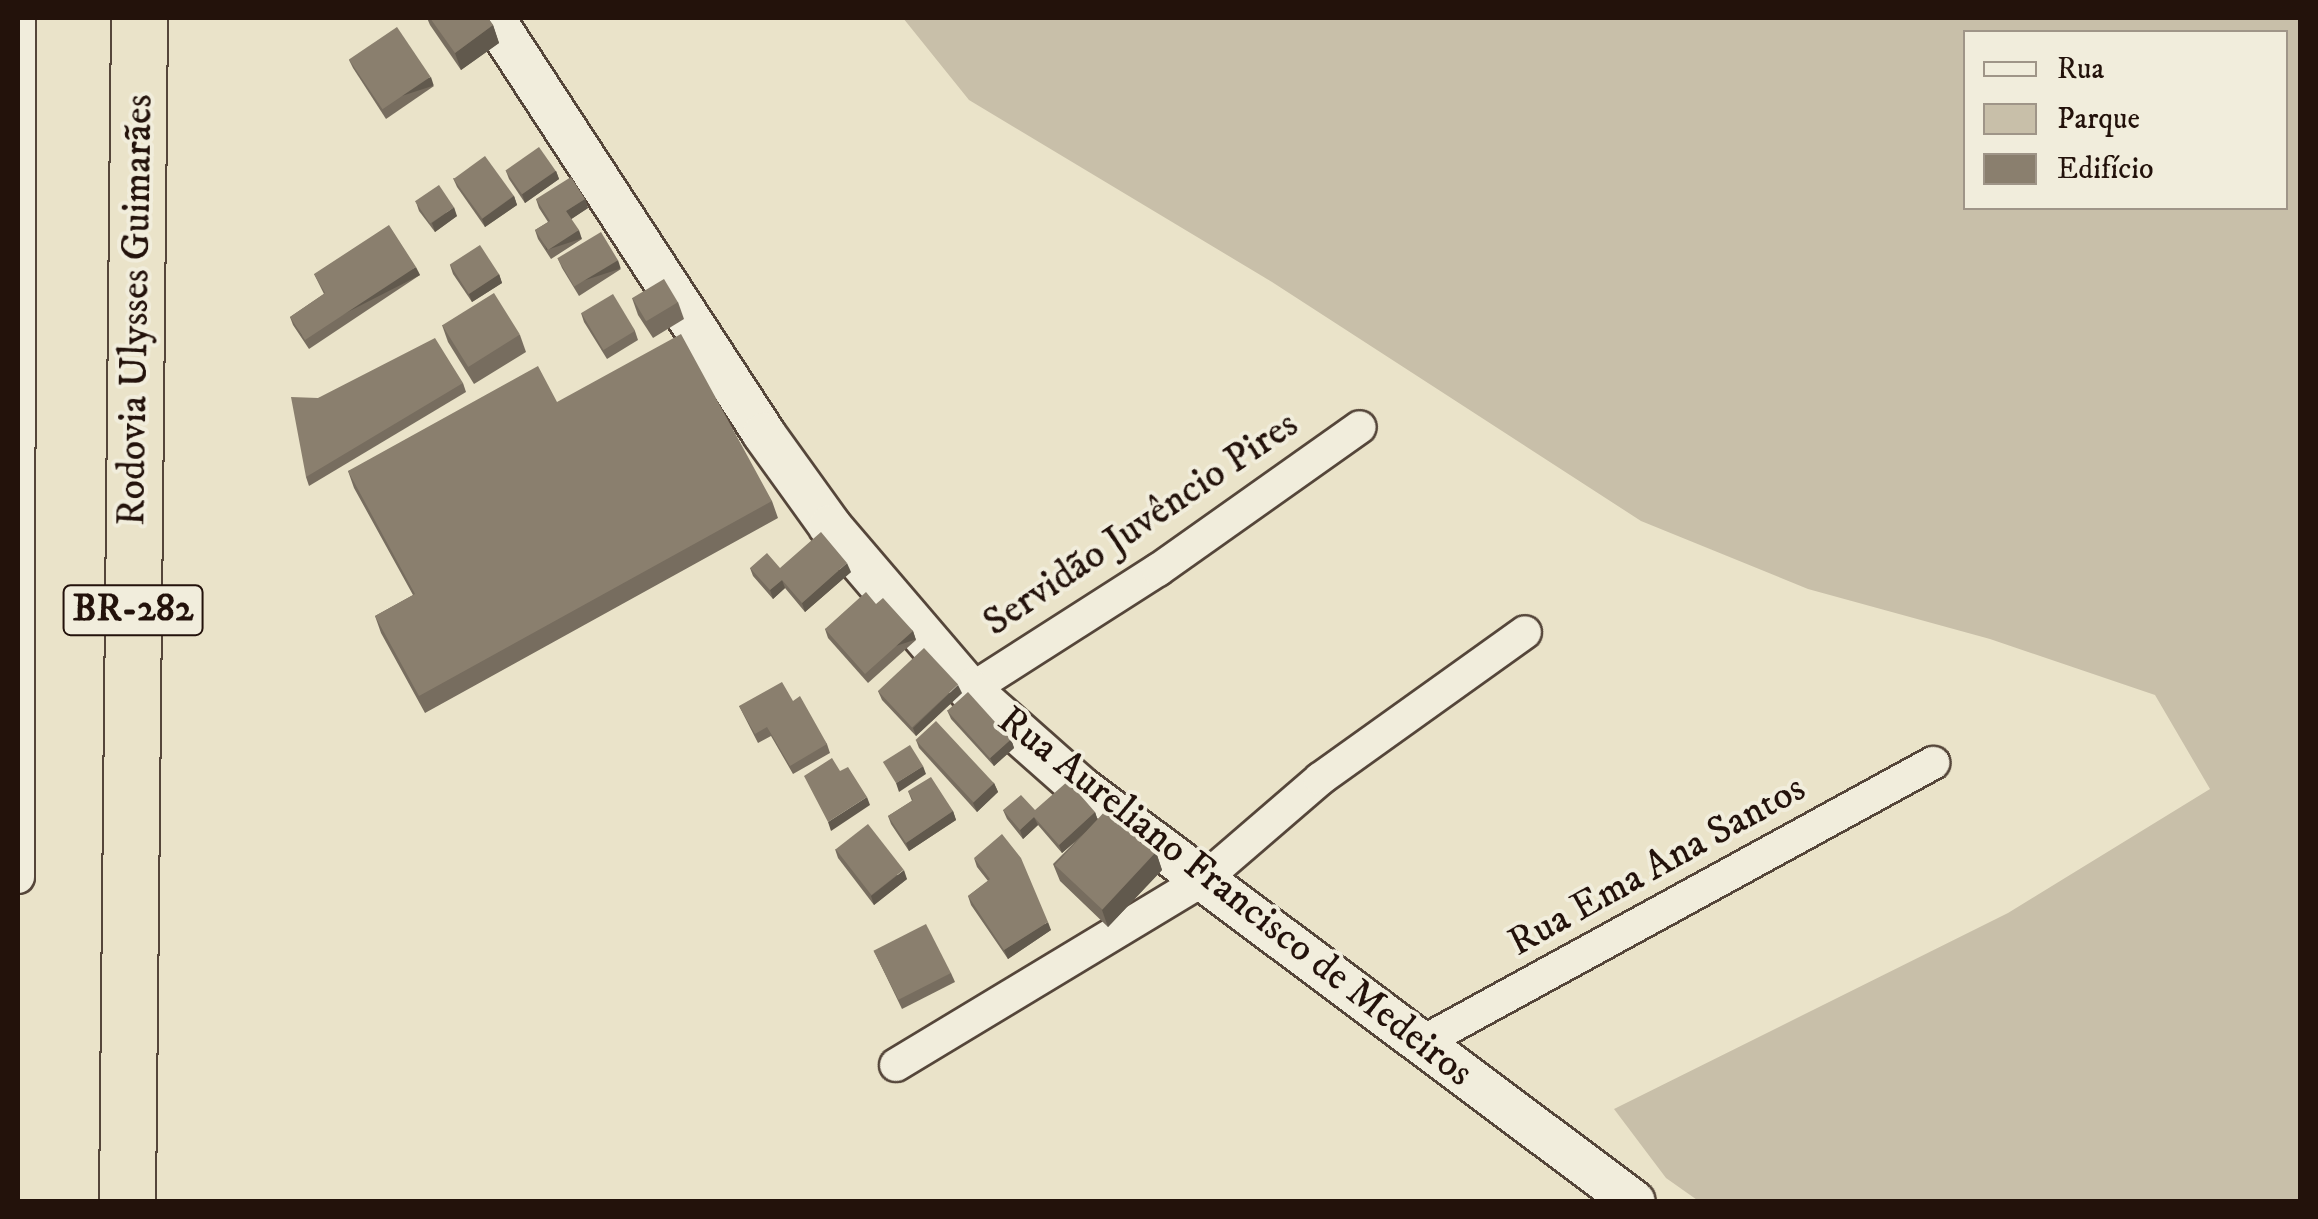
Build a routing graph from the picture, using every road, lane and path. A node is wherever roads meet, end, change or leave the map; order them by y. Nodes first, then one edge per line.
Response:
1 (19, 18) edge
2 (139, 18) edge
3 (493, 18) edge
4 (1360, 427) dead end
5 (1525, 632) dead end
6 (970, 690) junction
7 (1934, 763) dead end
8 (18, 877) edge
9 (1203, 880) junction
10 (1421, 1043) junction
11 (896, 1065) dead end
12 (127, 1202) edge
13 (1634, 1202) edge

1 - 8 street
2 - 12 highway, Rodovia Ulysses Guimarães / BR-282
3 - 6 street, Rua Aureliano Francisco de Medeiros
4 - 6 street, Servidão Juvêncio Pires
5 - 9 street
6 - 9 street, Rua Aureliano Francisco de Medeiros
7 - 10 street, Rua Ema Ana Santos
9 - 10 street, Rua Aureliano Francisco de Medeiros
9 - 11 street
10 - 13 street, Rua Aureliano Francisco de Medeiros

